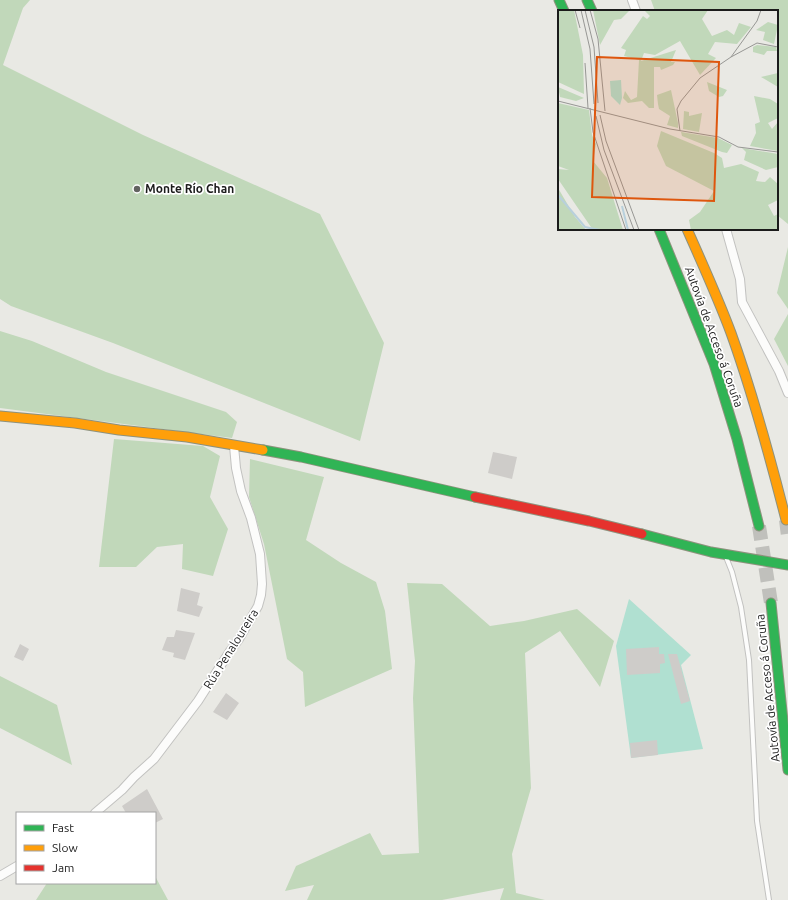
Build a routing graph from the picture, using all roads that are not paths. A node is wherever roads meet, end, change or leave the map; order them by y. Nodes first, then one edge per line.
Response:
1 (560, 0) edge
2 (587, 0) edge
3 (632, 0) edge
4 (564, 10) edge
5 (592, 10) edge
6 (636, 10) edge
7 (659, 230) edge
8 (688, 230) edge
9 (726, 230) edge
10 (788, 393) edge
11 (0, 416) edge
12 (234, 446) junction
13 (786, 520) dead end
14 (759, 526) tunnel mouth
15 (726, 554) junction
16 (788, 565) edge
17 (771, 603) tunnel mouth
18 (788, 770) edge
19 (96, 812) edge
20 (16, 867) edge
21 (0, 876) edge
22 (768, 900) edge

1 - 4 main road
2 - 5 main road
3 - 6 street
7 - 14 main road, Autovía de Acceso á Coruña
8 - 13 main road, Autovía de Acceso á Coruña
9 - 10 street
11 - 12 main road
12 - 15 main road
12 - 19 street, Rúa Penaloureira
15 - 16 main road
15 - 22 lane
17 - 18 main road, Autovía de Acceso á Coruña
20 - 21 street

